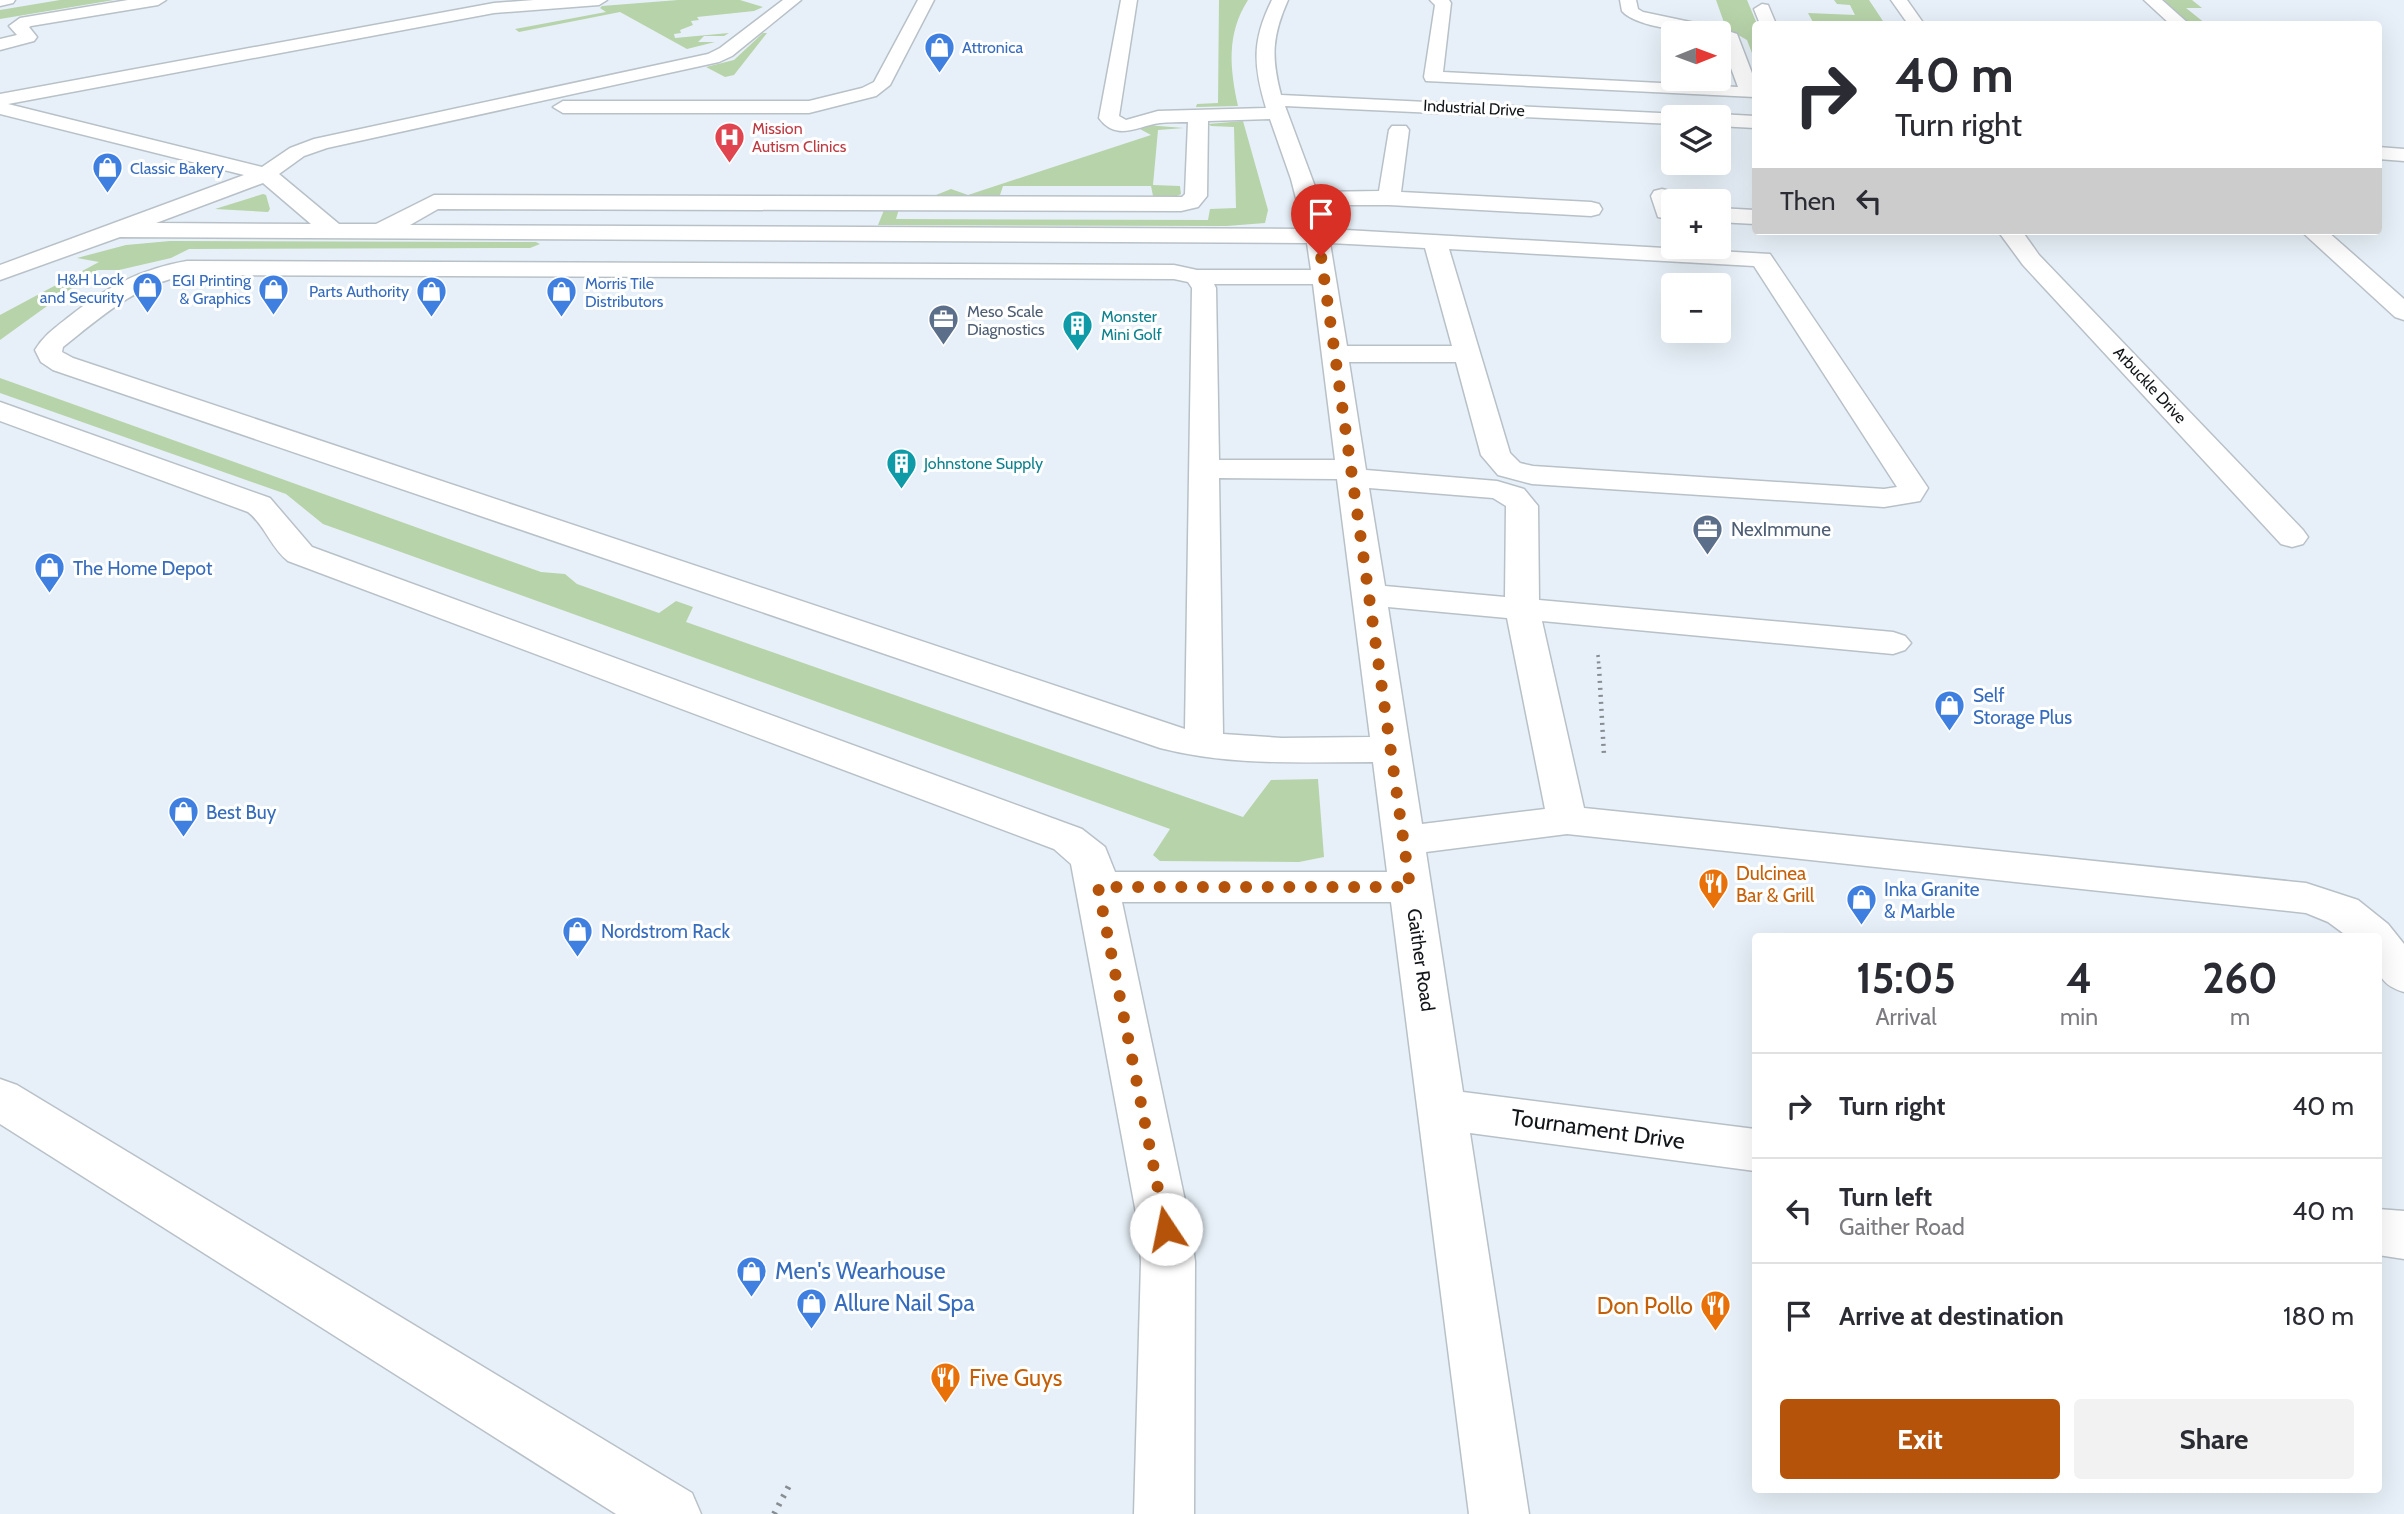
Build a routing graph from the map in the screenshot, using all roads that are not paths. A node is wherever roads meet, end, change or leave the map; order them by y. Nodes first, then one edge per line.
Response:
1 (7, 0) edge
2 (158, 0) edge
3 (599, 0) edge
4 (618, 0) edge
5 (793, 0) edge
6 (926, 0) edge
7 (1129, 0) edge
8 (1280, 0) edge
9 (1438, 0) edge
10 (1628, 0) edge
11 (1899, 0) edge
12 (0, 1) edge
13 (520, 2) edge
14 (2158, 5) edge
15 (1701, 10) dead end
16 (1661, 21) edge
17 (1704, 21) edge
18 (1914, 21) edge
19 (2177, 21) edge
20 (1731, 39) edge
21 (0, 45) edge
22 (676, 66) junction
23 (30, 70) dead end
24 (699, 78) dead end
25 (48, 91) junction
26 (1752, 98) edge
27 (0, 100) edge
28 (1752, 101) edge
29 (491, 106) junction
30 (1277, 106) junction
31 (0, 108) edge
32 (22, 113) junction
33 (1198, 116) junction
34 (1661, 118) edge
35 (1731, 121) edge
36 (1752, 122) edge
37 (1399, 130) dead end
38 (2382, 153) edge
39 (2404, 155) edge
40 (266, 174) junction
41 (1389, 198) junction
42 (869, 204) junction
43 (1591, 209) dead end
44 (1731, 216) edge
45 (1313, 217) junction
46 (1752, 217) edge
47 (117, 230) junction
48 (333, 231) junction
49 (381, 231) junction
50 (572, 232) junction
51 (819, 233) junction
52 (855, 234) junction
53 (2013, 235) edge
54 (2317, 235) edge
55 (1435, 241) junction
56 (542, 269) junction
57 (801, 270) junction
58 (0, 273) edge
59 (1197, 276) junction
60 (1324, 276) junction
61 (2404, 312) edge
62 (1335, 354) junction
63 (1467, 354) junction
64 (0, 411) edge
65 (1204, 469) junction
66 (1351, 473) junction
67 (2292, 537) dead end
68 (1369, 595) junction
69 (1521, 609) junction
70 (1893, 643) dead end
71 (1204, 746) junction
72 (1391, 749) junction
73 (1567, 820) junction
74 (1405, 841) junction
75 (1098, 887) junction
76 (1410, 887) junction
77 (2370, 933) edge
78 (2382, 948) edge
79 (2404, 975) edge
80 (0, 1099) edge
81 (1441, 1109) junction
82 (1752, 1150) edge
83 (2382, 1232) edge
84 (2404, 1235) edge
85 (671, 1514) edge
86 (1164, 1514) edge
87 (1499, 1514) edge

1 - 12 main road
2 - 21 main road
3 - 13 main road
4 - 32 main road
5 - 22 main road
6 - 29 main road
7 - 33 main road, Industrial Drive
8 - 30 main road, Gaither Road
9 - 28 main road
10 - 16 main road
11 - 18 main road
13 - 25 main road
14 - 19 main road
15 - 17 main road
20 - 26 main road
22 - 24 main road
22 - 29 main road
23 - 25 main road
25 - 27 main road
29 - 40 main road
30 - 33 main road, Industrial Drive
30 - 34 main road, Industrial Drive
30 - 45 main road, Gaither Road
31 - 32 main road
32 - 40 main road
33 - 42 main road
35 - 36 main road
37 - 41 main road
38 - 39 main road
40 - 47 main road
40 - 48 main road
41 - 43 main road
41 - 45 main road
42 - 49 main road
42 - 52 main road
44 - 46 main road
45 - 52 main road
45 - 55 main road
45 - 60 main road, Gaither Road
47 - 48 main road
47 - 58 main road
48 - 49 main road
49 - 50 main road
50 - 51 main road
50 - 56 main road
51 - 52 main road
51 - 57 main road
53 - 67 main road, Arbuckle Drive
54 - 61 main road
55 - 63 main road
55 - 63 main road
56 - 57 main road
56 - 71 main road
57 - 59 main road
59 - 60 main road
59 - 65 main road
60 - 62 main road, Gaither Road
62 - 63 main road
62 - 66 main road, Gaither Road
64 - 75 main road
65 - 66 main road
65 - 71 main road
66 - 68 main road, Gaither Road
66 - 69 main road
68 - 69 main road
68 - 72 main road, Gaither Road
69 - 70 main road
69 - 73 main road
71 - 72 main road
72 - 74 main road, Gaither Road
73 - 74 main road
73 - 77 main road
74 - 76 main road, Gaither Road
75 - 76 main road
75 - 86 main road
76 - 81 main road, Gaither Road
78 - 79 main road
80 - 85 main road
81 - 82 main road, Tournament Drive
81 - 87 main road, Gaither Road
83 - 84 main road

